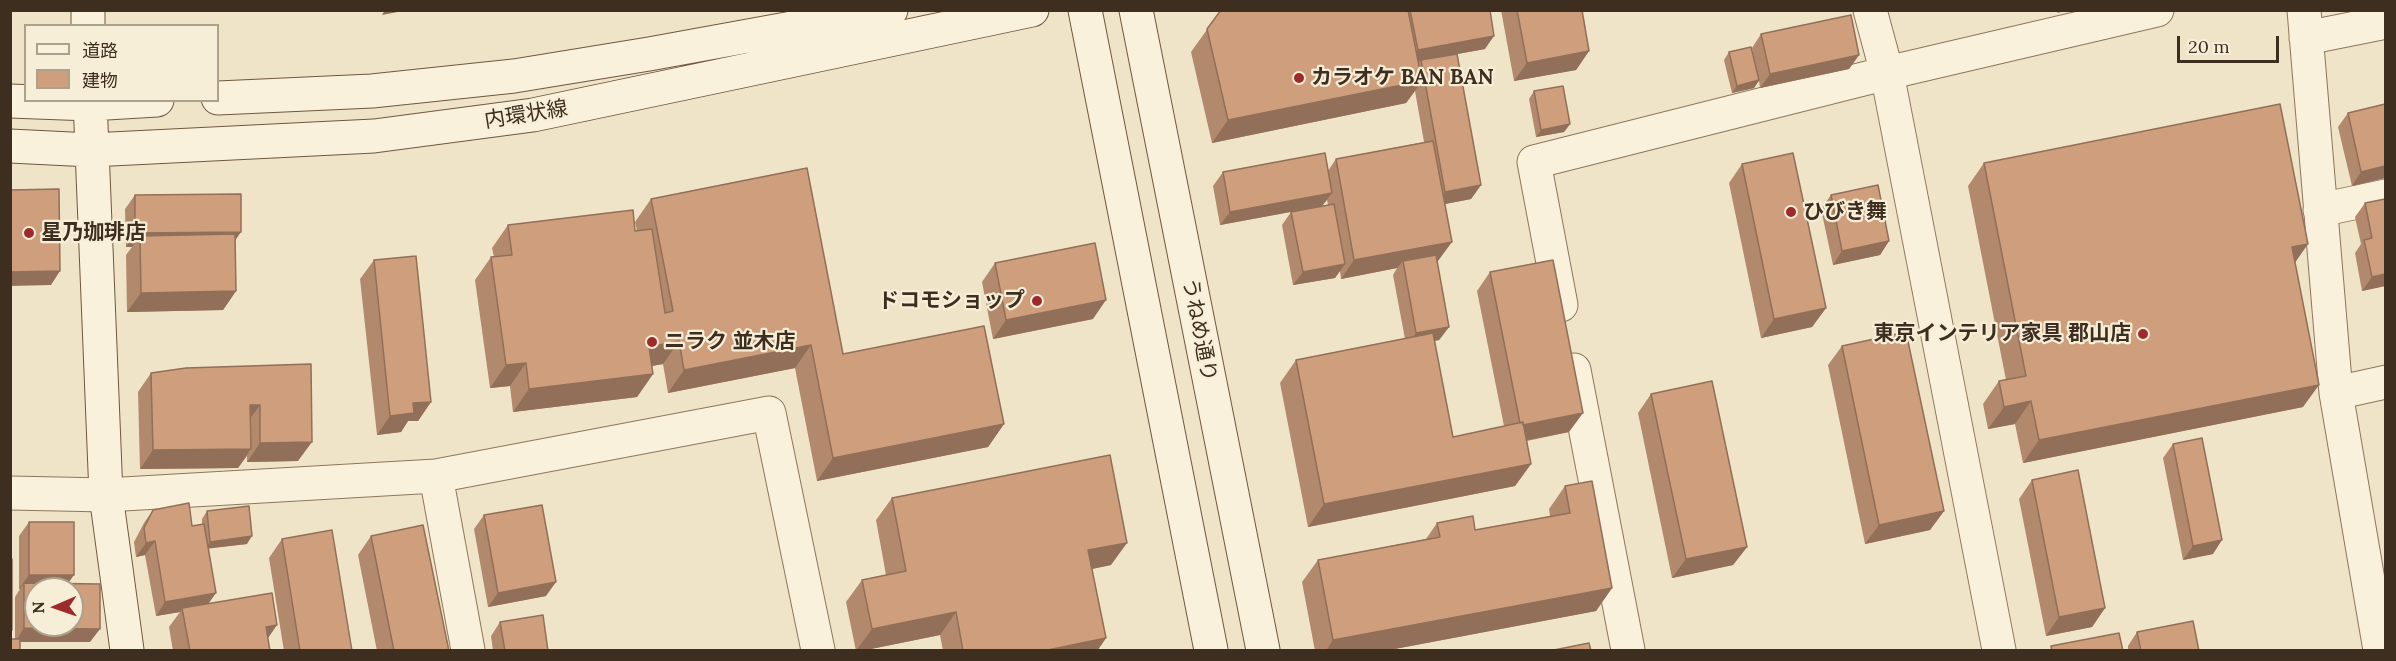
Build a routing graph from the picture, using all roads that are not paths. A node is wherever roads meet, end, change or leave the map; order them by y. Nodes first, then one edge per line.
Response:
1 (891, 10) edge
2 (1032, 10) edge
3 (1085, 10) edge
4 (1136, 10) edge
5 (1870, 10) edge
6 (2157, 10) edge
7 (2385, 21) edge
8 (2305, 24) edge
9 (1887, 73) junction
10 (219, 98) edge
11 (90, 102) edge
12 (10, 146) edge
13 (91, 150) junction
14 (2385, 196) edge
15 (2320, 210) junction
16 (2385, 382) edge
17 (2336, 393) junction
18 (435, 476) junction
19 (10, 493) edge
20 (106, 495) junction
21 (127, 651) edge
22 (468, 651) edge
23 (818, 651) edge
24 (1211, 651) edge
25 (1263, 651) edge
26 (1628, 651) edge
27 (1999, 651) edge
28 (2379, 651) edge

1 - 10 street, 内環状線
2 - 13 street, 内環状線
3 - 24 street
4 - 25 street, うねめ通り
5 - 9 street
6 - 9 street
7 - 8 street
8 - 15 street
9 - 26 street
9 - 27 street
11 - 13 street
12 - 13 street, 内環状線
13 - 20 street
14 - 15 street
15 - 17 street
16 - 17 street
17 - 28 street
18 - 20 street
18 - 22 street
18 - 23 street
19 - 20 street
20 - 21 street

